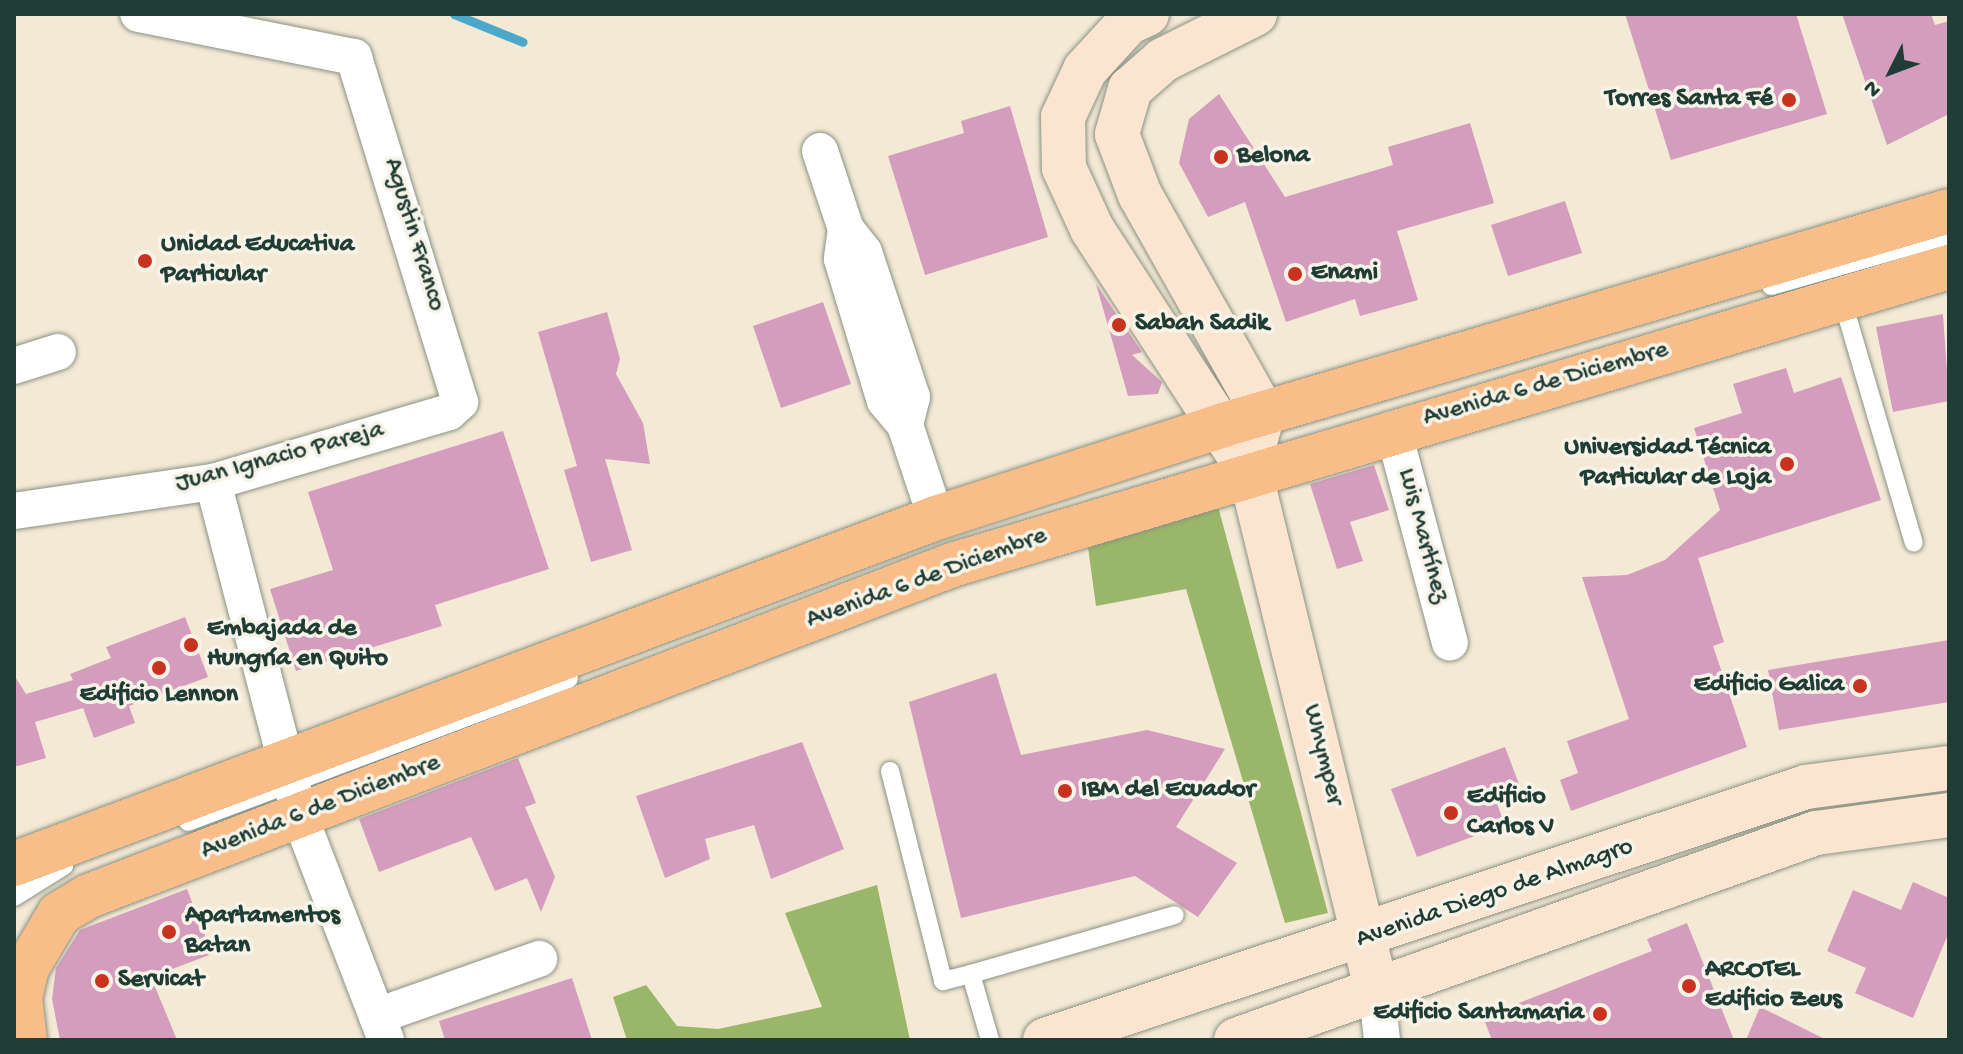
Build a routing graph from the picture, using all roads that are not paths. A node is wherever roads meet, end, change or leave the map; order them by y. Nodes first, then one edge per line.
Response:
1 (138, 14) edge
2 (1147, 14) edge
3 (1255, 14) edge
4 (820, 151) dead end
5 (1949, 211) edge
6 (1949, 235) edge
7 (1949, 267) edge
8 (1842, 299) junction
9 (58, 352) dead end
10 (14, 366) edge
11 (449, 412) joint
12 (1393, 429) junction
13 (1244, 438) junction
14 (213, 482) junction
15 (14, 511) edge
16 (936, 518) junction
17 (1914, 543) dead end
18 (1450, 643) dead end
19 (1949, 768) edge
20 (890, 771) dead end
21 (295, 789) junction
22 (1949, 815) edge
23 (14, 864) edge
24 (64, 866) junction
25 (14, 883) edge
26 (14, 897) edge
27 (1175, 915) dead end
28 (1369, 938) junction
29 (539, 959) dead end
30 (971, 974) junction
31 (1377, 992) junction
32 (381, 1028) edge
33 (25, 1040) edge
34 (990, 1040) edge
35 (1045, 1040) edge
36 (1236, 1040) edge
37 (1382, 1040) edge

1 - 11 street, Agustin Franco
2 - 13 main road, Whymper
3 - 13 main road, Whymper
4 - 16 street
5 - 13 main road, Avenida 6 de Diciembre
6 - 13 lane
7 - 8 main road, Avenida 6 de Diciembre
8 - 12 main road, Avenida 6 de Diciembre
8 - 17 lane
9 - 10 street
11 - 14 street, Juan Ignacio Pareja
12 - 13 main road, Avenida 6 de Diciembre
12 - 18 street, Luis Martínez
13 - 16 main road, Avenida 6 de Diciembre
13 - 21 main road, Avenida 6 de Diciembre
13 - 28 main road, Whymper
14 - 15 street, Juan Ignacio Pareja
14 - 21 street
16 - 21 main road, Avenida 6 de Diciembre
19 - 28 main road, Avenida Diego de Almagro
20 - 30 lane
21 - 23 main road, Avenida 6 de Diciembre
21 - 24 lane
21 - 32 street
21 - 33 main road, Avenida 6 de Diciembre
22 - 31 main road, Avenida Diego de Almagro
24 - 25 lane
24 - 26 lane
27 - 30 lane
28 - 31 main road, Whymper
28 - 35 main road, Avenida Diego de Almagro
29 - 32 street
30 - 34 lane
31 - 36 main road, Avenida Diego de Almagro
31 - 37 street, Whymper

